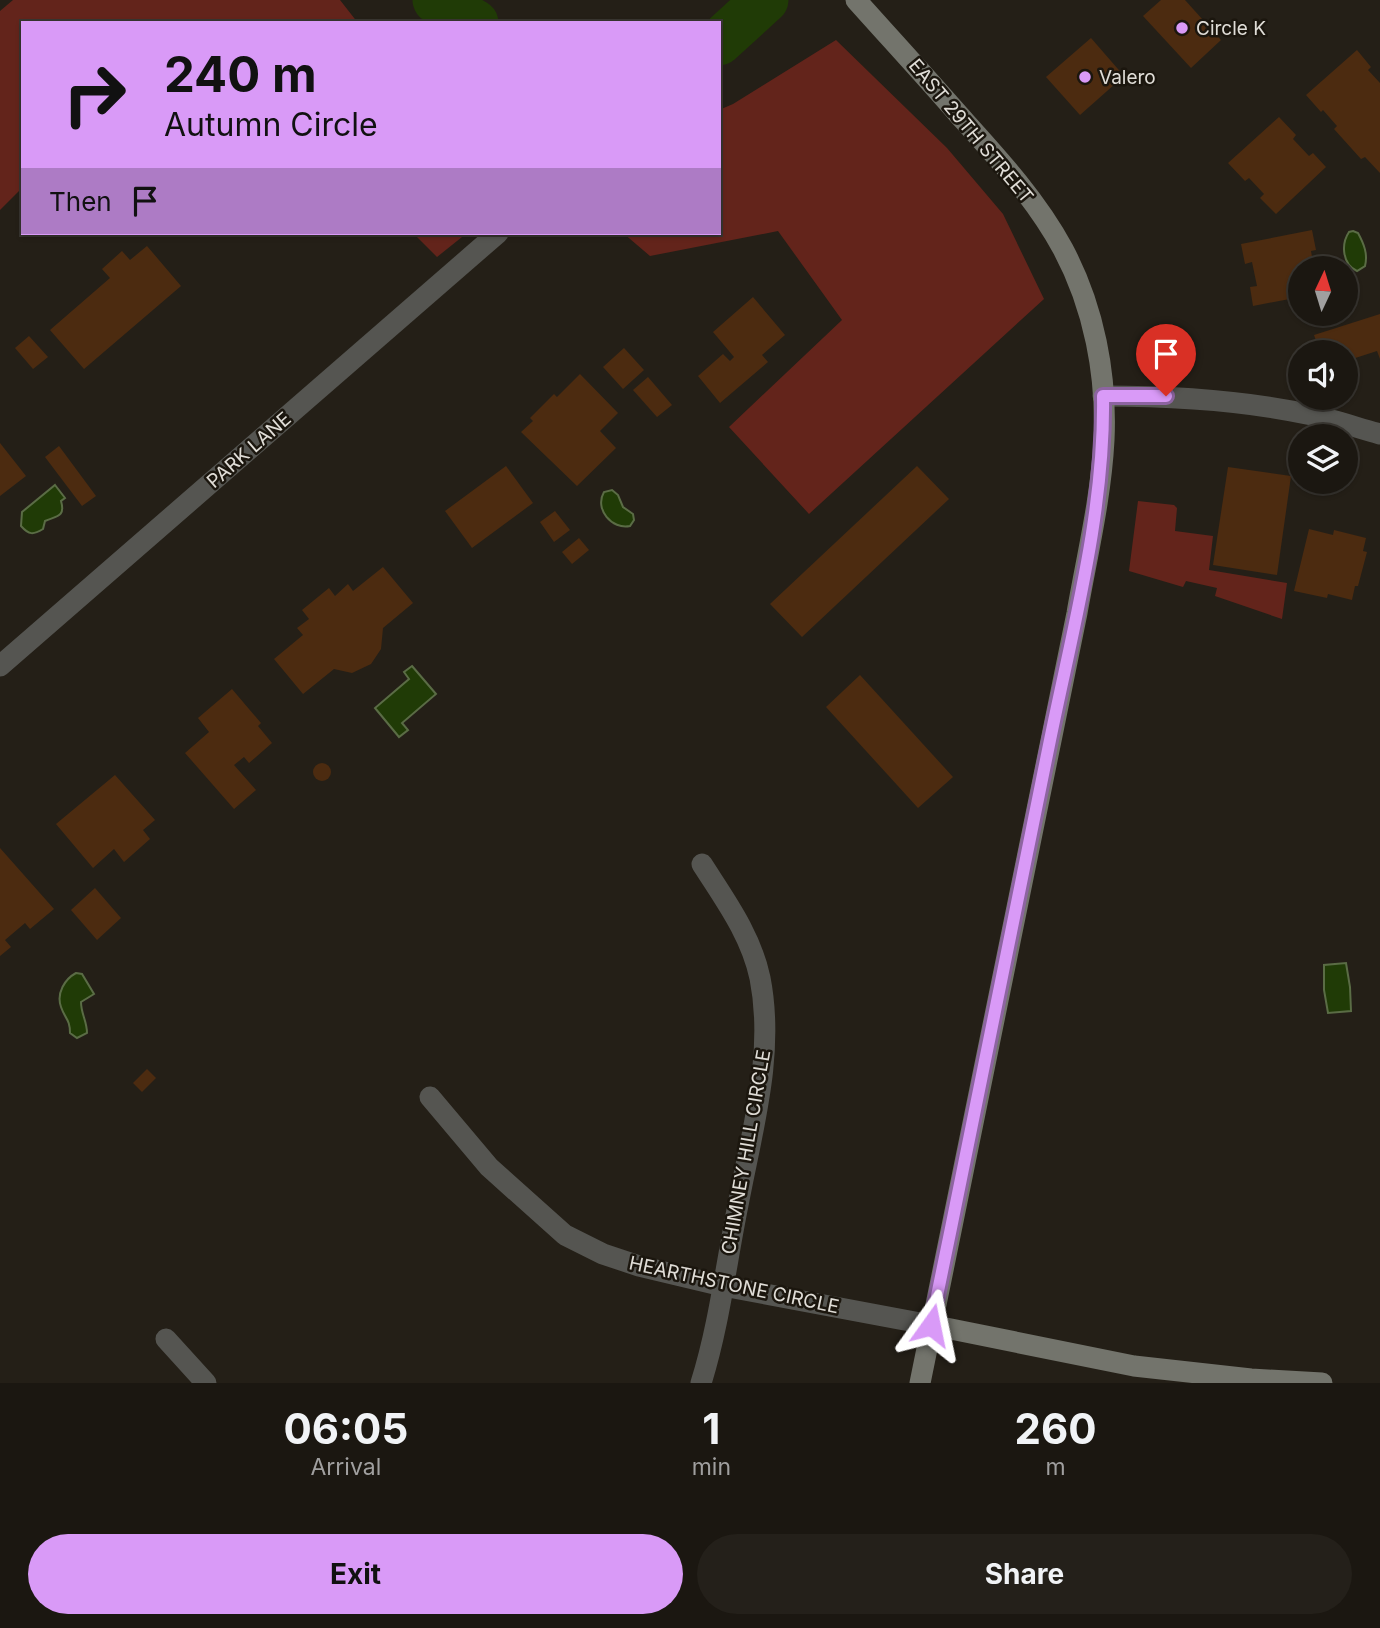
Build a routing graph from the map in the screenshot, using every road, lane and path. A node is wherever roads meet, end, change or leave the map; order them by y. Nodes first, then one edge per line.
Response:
1 (860, 5) edge
2 (496, 235) edge
3 (1103, 396) junction
4 (1380, 434) edge
5 (0, 666) edge
6 (702, 864) dead end
7 (430, 1097) dead end
8 (723, 1286) junction
9 (931, 1325) junction
10 (166, 1339) dead end
11 (206, 1383) edge
12 (701, 1383) edge
13 (920, 1383) edge
14 (1322, 1383) edge

1 - 3 main road, EAST 29TH STREET
2 - 5 street, PARK LANE
3 - 4 street
3 - 9 main road, EAST 29TH STREET
6 - 8 street, CHIMNEY HILL CIRCLE
7 - 8 street, HEARTHSTONE CIRCLE
8 - 9 street, HEARTHSTONE CIRCLE
8 - 12 street, CHIMNEY HILL CIRCLE
9 - 13 main road, EAST 29TH STREET
9 - 14 main road
10 - 11 street

